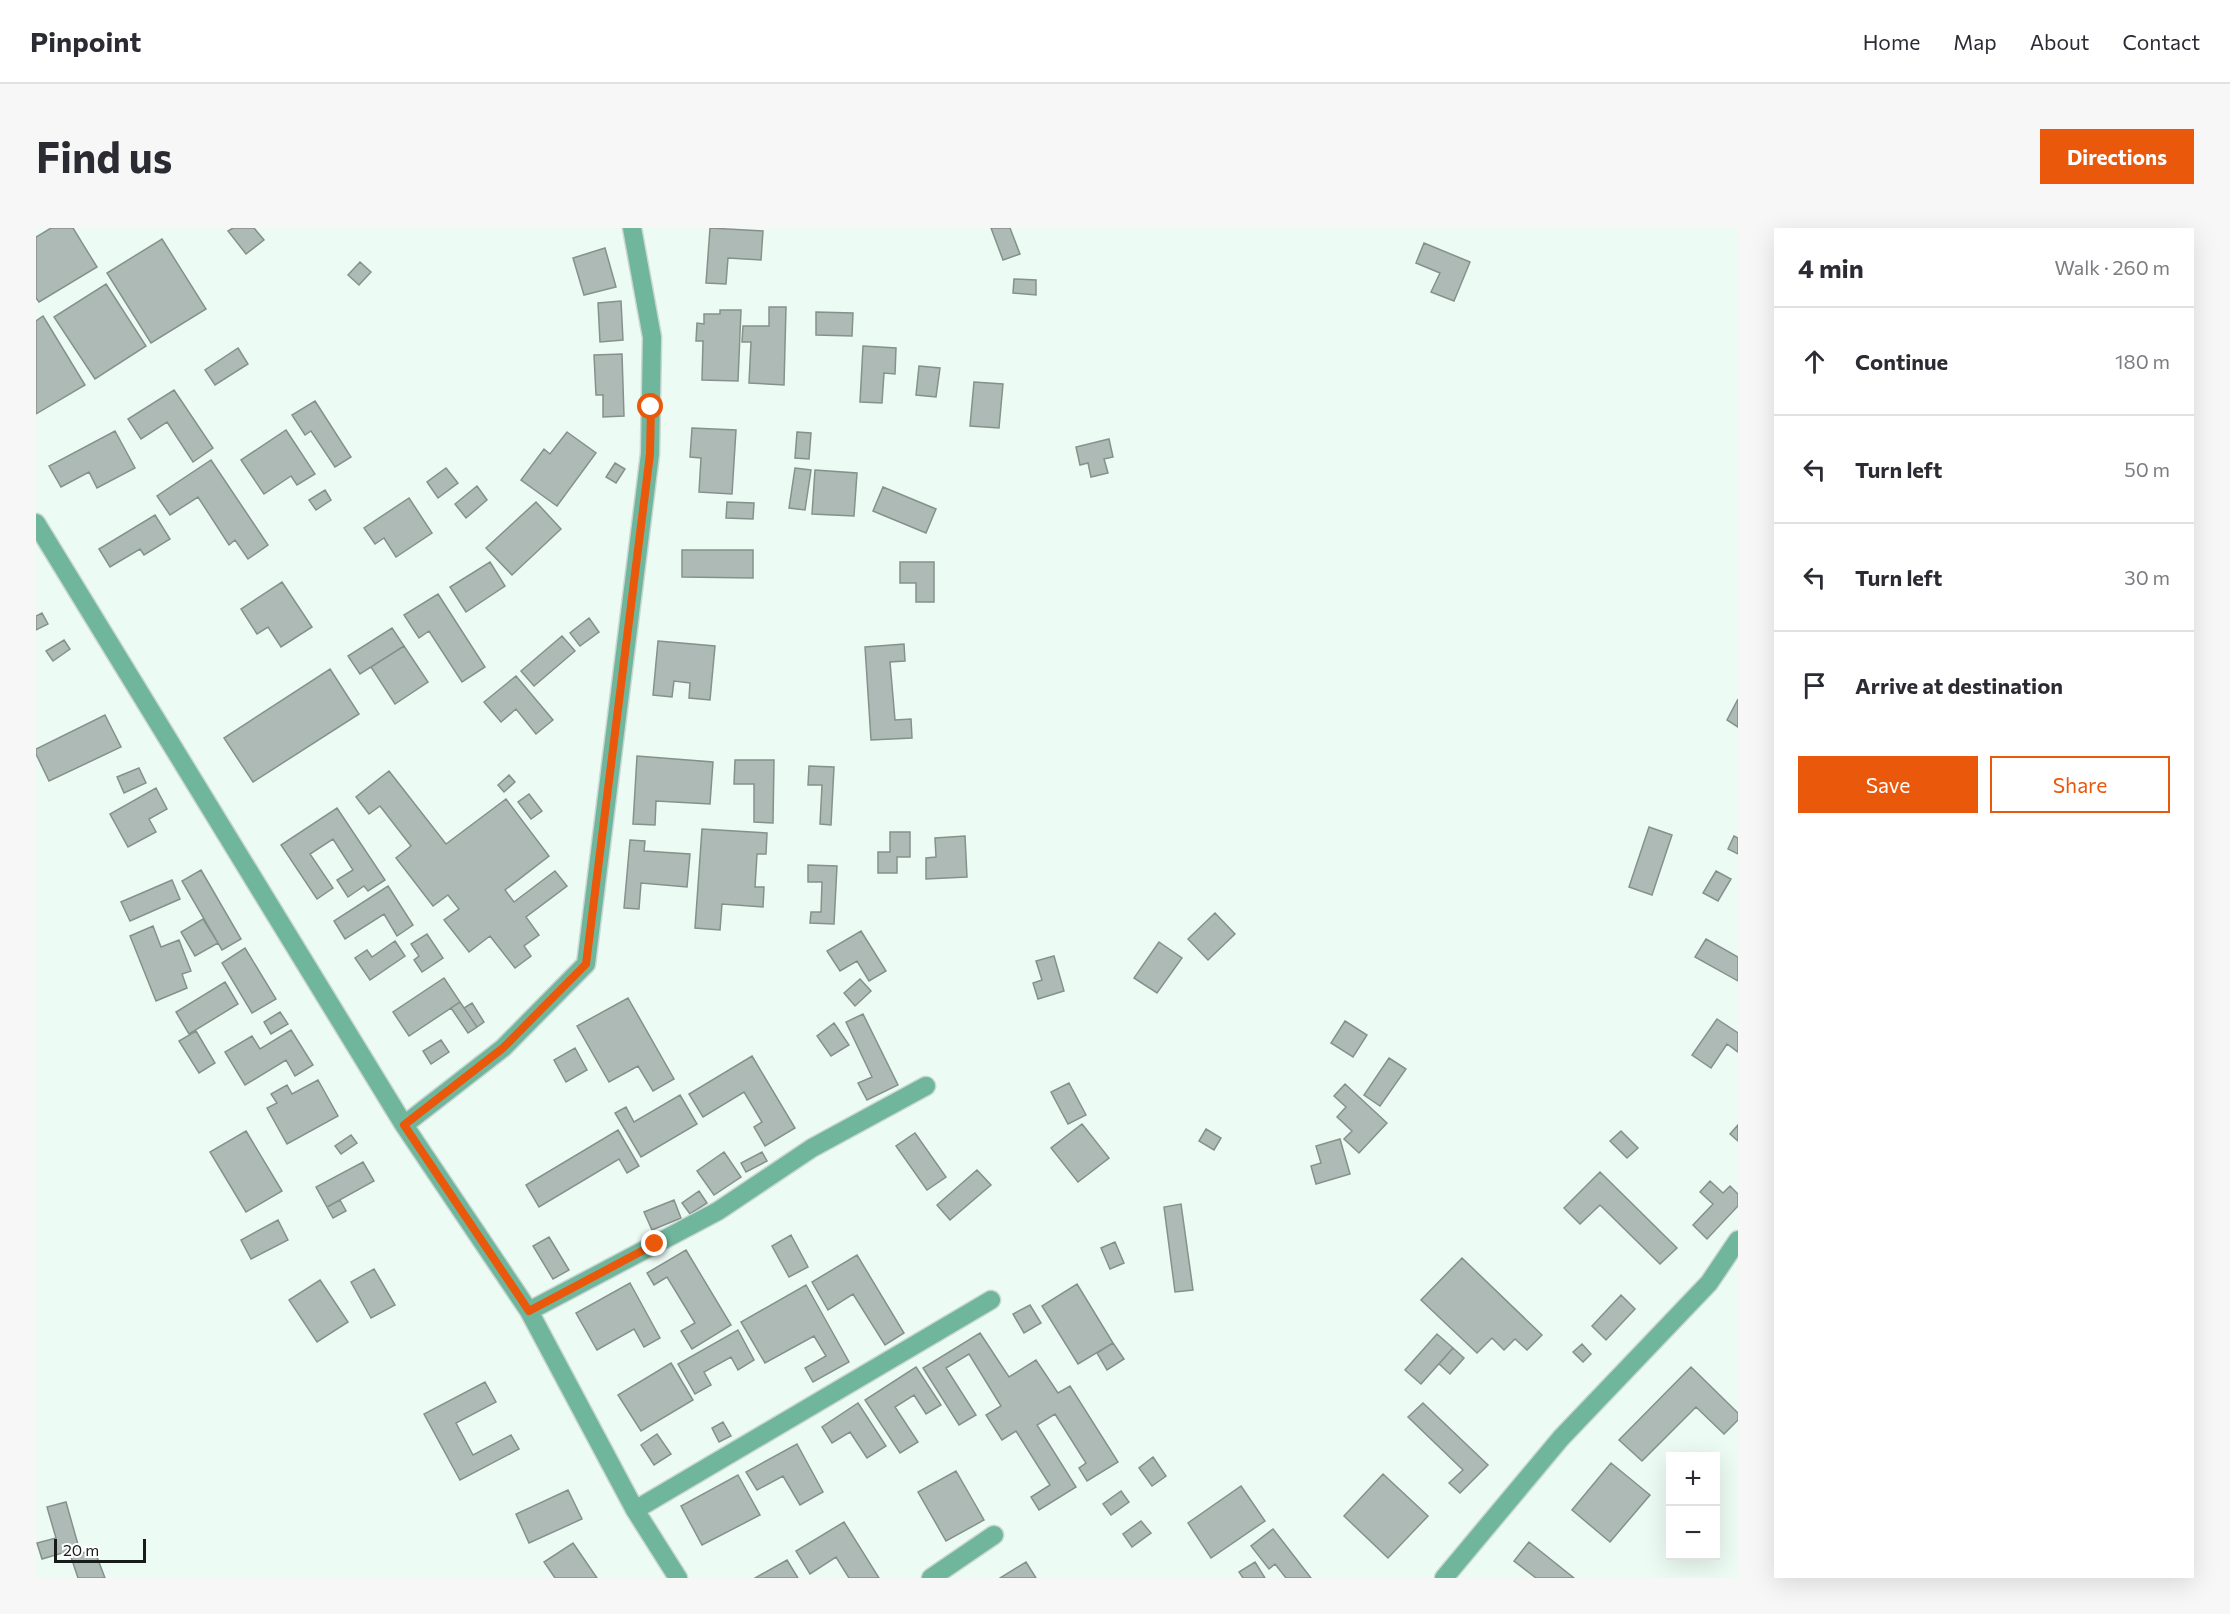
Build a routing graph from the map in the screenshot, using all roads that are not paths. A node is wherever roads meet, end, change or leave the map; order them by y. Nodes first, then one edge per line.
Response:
1 (632, 228) edge
2 (36, 523) edge
3 (926, 1086) dead end
4 (404, 1125) junction
5 (1738, 1240) edge
6 (991, 1300) dead end
7 (529, 1311) junction
8 (635, 1510) junction
9 (994, 1535) dead end
10 (678, 1578) edge
11 (931, 1578) edge
12 (1444, 1578) edge

1 - 4 street
2 - 4 street
3 - 7 street
4 - 7 street
5 - 12 street
6 - 8 street
7 - 8 street
8 - 10 street
9 - 11 street

